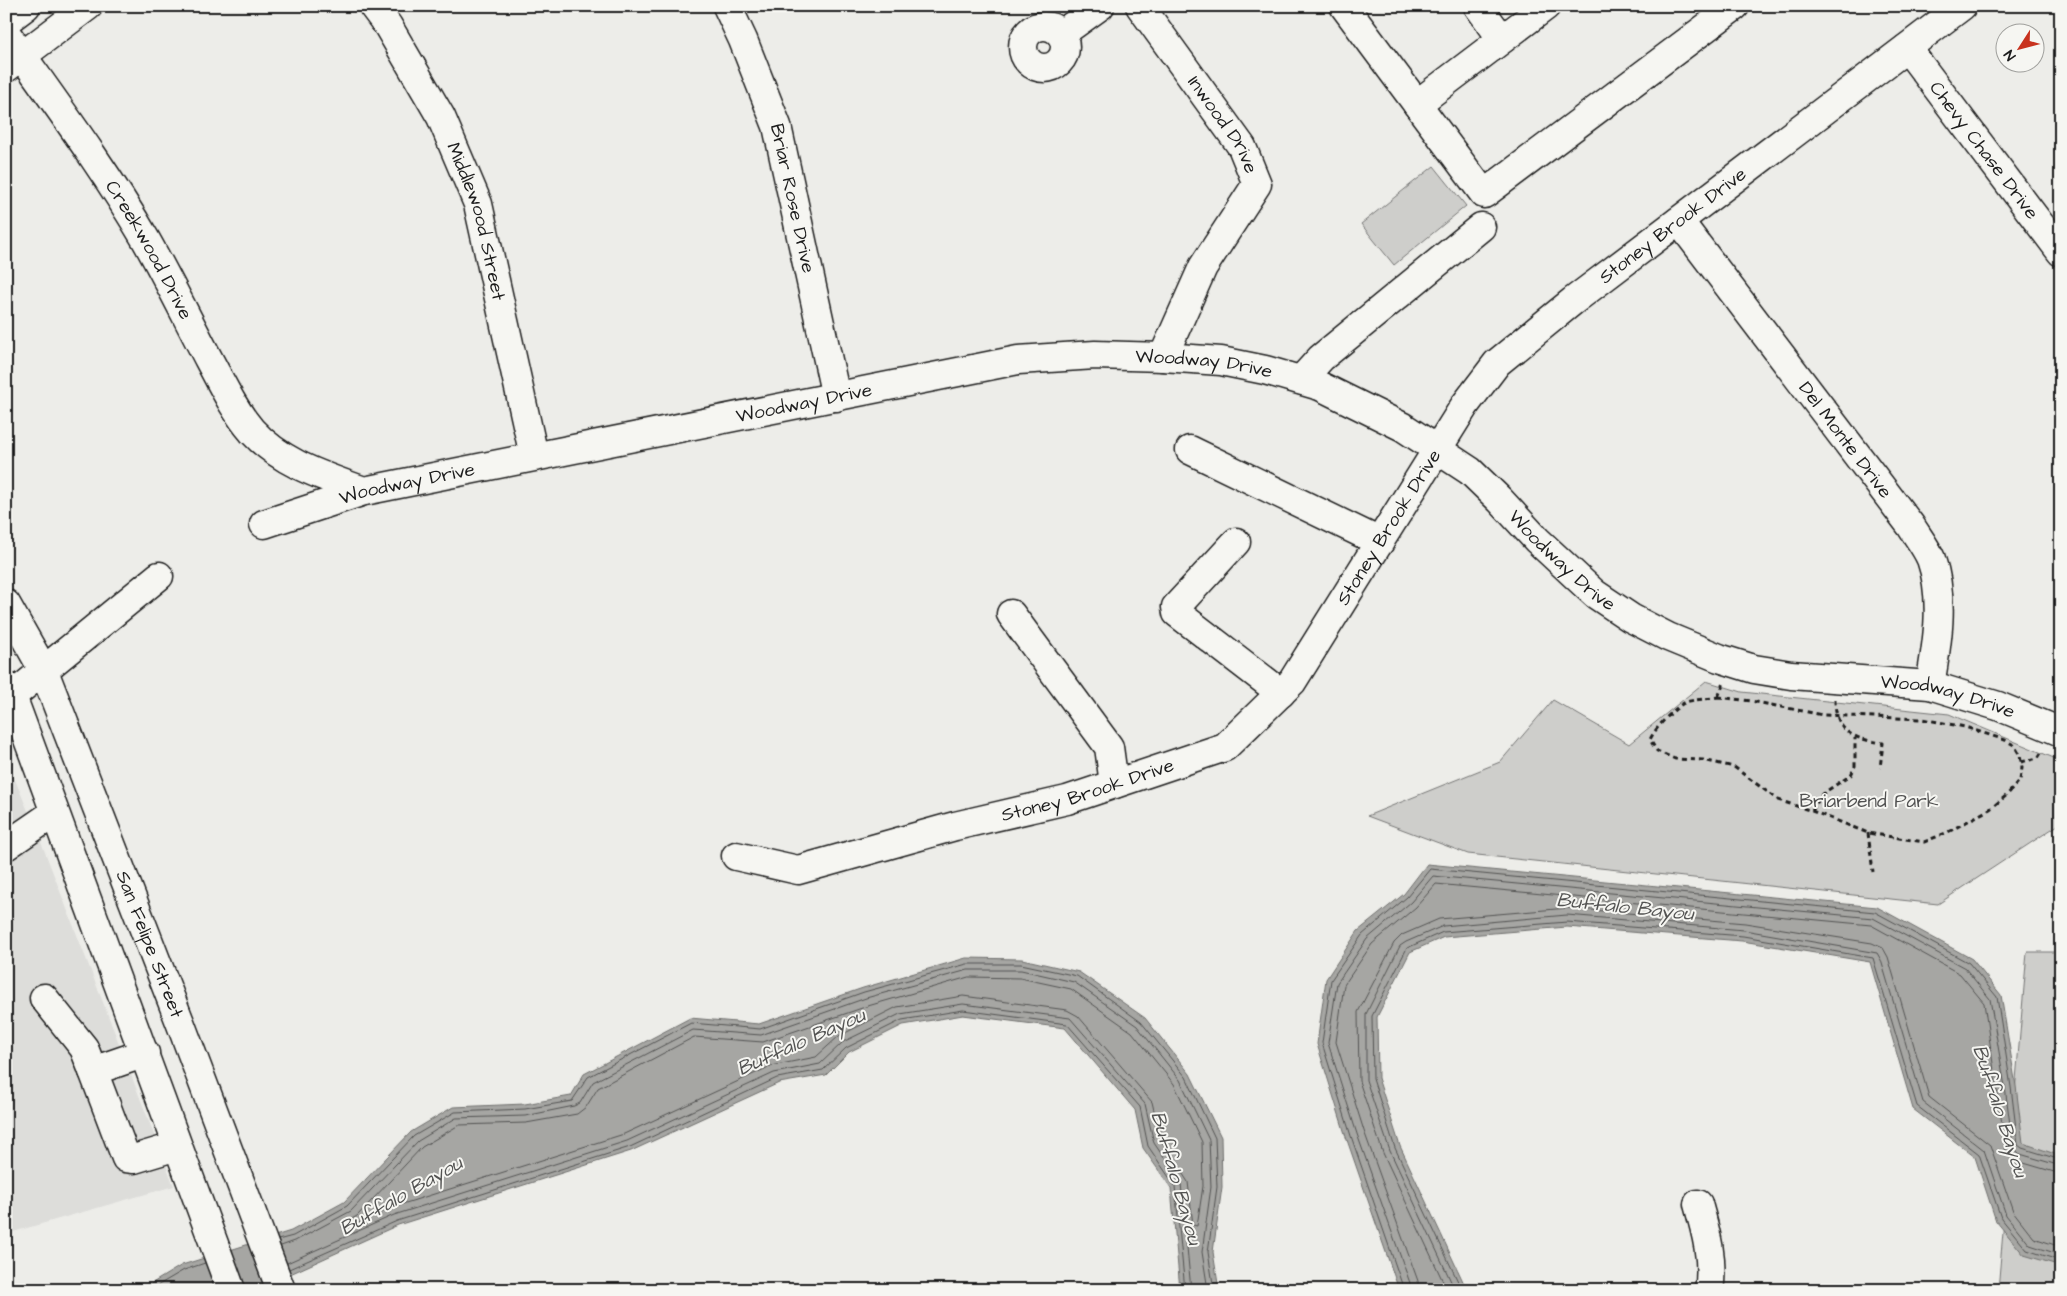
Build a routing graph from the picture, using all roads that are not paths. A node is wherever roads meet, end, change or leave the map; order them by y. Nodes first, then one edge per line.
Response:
1 (26, 6) edge
2 (88, 6) edge
3 (373, 6) edge
4 (727, 6) edge
5 (1100, 6) edge
6 (1140, 6) edge
7 (1344, 6) edge
8 (1478, 6) edge
9 (1546, 6) edge
10 (1735, 6) edge
11 (1962, 6) edge
12 (6, 22) edge
13 (6, 33) edge
14 (1061, 34) dead end
15 (1502, 39) junction
16 (1907, 48) junction
17 (14, 62) edge
18 (1417, 104) junction
19 (1679, 221) junction
20 (1481, 227) dead end
21 (2061, 252) edge
22 (1163, 356) junction
23 (1301, 380) junction
24 (836, 396) junction
25 (1437, 448) junction
26 (1190, 450) dead end
27 (534, 456) junction
28 (293, 463) junction
29 (364, 491) junction
30 (304, 510) junction
31 (264, 524) dead end
32 (1236, 542) dead end
33 (1380, 542) junction
34 (159, 576) dead end
35 (6, 604) edge
36 (1011, 614) dead end
37 (44, 671) junction
38 (1930, 685) junction
39 (1281, 693) junction
40 (8, 694) edge
41 (2054, 738) edge
42 (1114, 784) junction
43 (54, 813) junction
44 (6, 846) edge
45 (736, 856) dead end
46 (44, 998) dead end
47 (186, 1039) junction
48 (145, 1053) junction
49 (93, 1071) junction
50 (177, 1146) junction
51 (1698, 1204) dead end
52 (230, 1290) edge
53 (280, 1290) edge
54 (1709, 1290) edge

1 - 12 street
2 - 17 street
3 - 27 street, Middlewood Street
4 - 24 street, Briar Rose Drive
5 - 14 street
6 - 22 street, Inwood Drive
7 - 18 street
8 - 15 street
9 - 15 street
10 - 18 street
11 - 16 street, Stoney Brook Drive
13 - 17 street, Creekwood Drive
15 - 18 street
16 - 19 street, Stoney Brook Drive
16 - 21 street, Chevy Chase Drive
17 - 28 street, Creekwood Drive
19 - 25 street, Stoney Brook Drive
19 - 38 street, Del Monte Drive
20 - 23 street
22 - 23 street, Woodway Drive
22 - 24 street, Woodway Drive
23 - 25 street, Woodway Drive
24 - 27 street, Woodway Drive
25 - 33 street, Stoney Brook Drive
25 - 38 street, Woodway Drive
26 - 33 street
27 - 29 street, Woodway Drive
28 - 29 street, Creekwood Drive
28 - 30 street
29 - 30 street, Woodway Drive
30 - 31 street, Woodway Drive
32 - 39 street
33 - 39 street, Stoney Brook Drive
34 - 37 street
35 - 37 street, San Felipe Street
36 - 42 street
37 - 40 street
37 - 47 street, San Felipe Street
38 - 41 street, Woodway Drive
39 - 42 street, Stoney Brook Drive
40 - 43 street
42 - 45 street, Stoney Brook Drive
43 - 44 street
43 - 48 street
46 - 49 street
47 - 48 street
47 - 53 street, San Felipe Street
48 - 49 street
48 - 50 street
49 - 50 street
50 - 52 street
51 - 54 street

